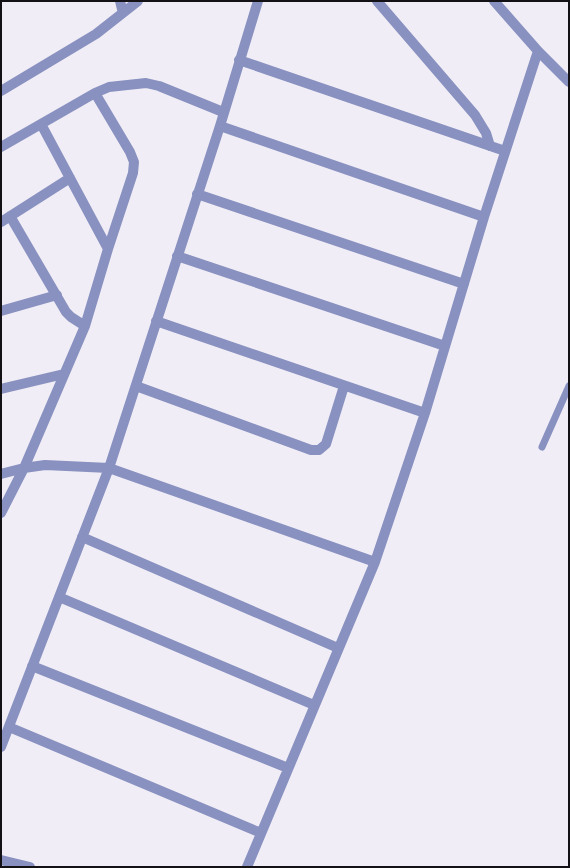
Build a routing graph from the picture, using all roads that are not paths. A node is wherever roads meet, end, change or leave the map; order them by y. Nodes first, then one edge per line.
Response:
1 (120, 1) edge
2 (138, 1) edge
3 (258, 1) edge
4 (377, 1) edge
5 (494, 1) edge
6 (123, 13) junction
7 (538, 51) junction
8 (239, 60) junction
9 (569, 82) edge
10 (1, 90) edge
11 (95, 93) junction
12 (223, 112) junction
13 (41, 124) junction
14 (220, 126) junction
15 (490, 146) junction
16 (1, 147) edge
17 (505, 151) junction
18 (70, 178) junction
19 (197, 194) junction
20 (10, 216) junction
21 (484, 217) junction
22 (1, 222) edge
23 (108, 249) junction
24 (177, 256) junction
25 (464, 284) junction
26 (57, 295) junction
27 (1, 311) edge
28 (156, 321) junction
29 (85, 326) junction
30 (445, 346) junction
31 (64, 374) junction
32 (136, 386) junction
33 (344, 386) junction
34 (569, 386) edge
35 (1, 389) edge
36 (425, 413) junction
37 (542, 447) dead end
38 (24, 468) junction
39 (109, 468) junction
40 (1, 474) edge
41 (1, 513) edge
42 (82, 537) junction
43 (375, 562) junction
44 (59, 598) junction
45 (338, 648) junction
46 (32, 666) junction
47 (314, 705) junction
48 (9, 727) junction
49 (1, 747) edge
50 (288, 768) junction
51 (261, 833) junction
52 (1, 860) edge
53 (30, 867) edge
54 (247, 867) edge

1 - 6 street
2 - 6 street
3 - 8 street
4 - 15 street
5 - 7 street
6 - 10 street
7 - 9 street
7 - 17 street
8 - 12 street
8 - 15 street
11 - 12 street
11 - 13 street
11 - 23 street
12 - 14 street
13 - 16 street
13 - 18 street
14 - 19 street
14 - 21 street
15 - 17 street
17 - 21 street
18 - 20 street
18 - 23 street
19 - 24 street
19 - 25 street
20 - 22 street
20 - 26 street
21 - 25 street
23 - 29 street
24 - 28 street
24 - 30 street
25 - 30 street
26 - 27 street
26 - 29 street
28 - 32 street
28 - 33 street
29 - 31 street
30 - 36 street
31 - 35 street
31 - 38 street
32 - 33 street
32 - 39 street
33 - 36 street
34 - 37 lane
36 - 43 street
38 - 39 street
38 - 40 street
38 - 41 street
39 - 42 street
39 - 43 street
42 - 44 street
42 - 45 street
43 - 45 street
44 - 46 street
44 - 47 street
45 - 47 street
46 - 48 street
46 - 50 street
47 - 50 street
48 - 49 street
48 - 51 street
50 - 51 street
51 - 54 street
52 - 53 street

